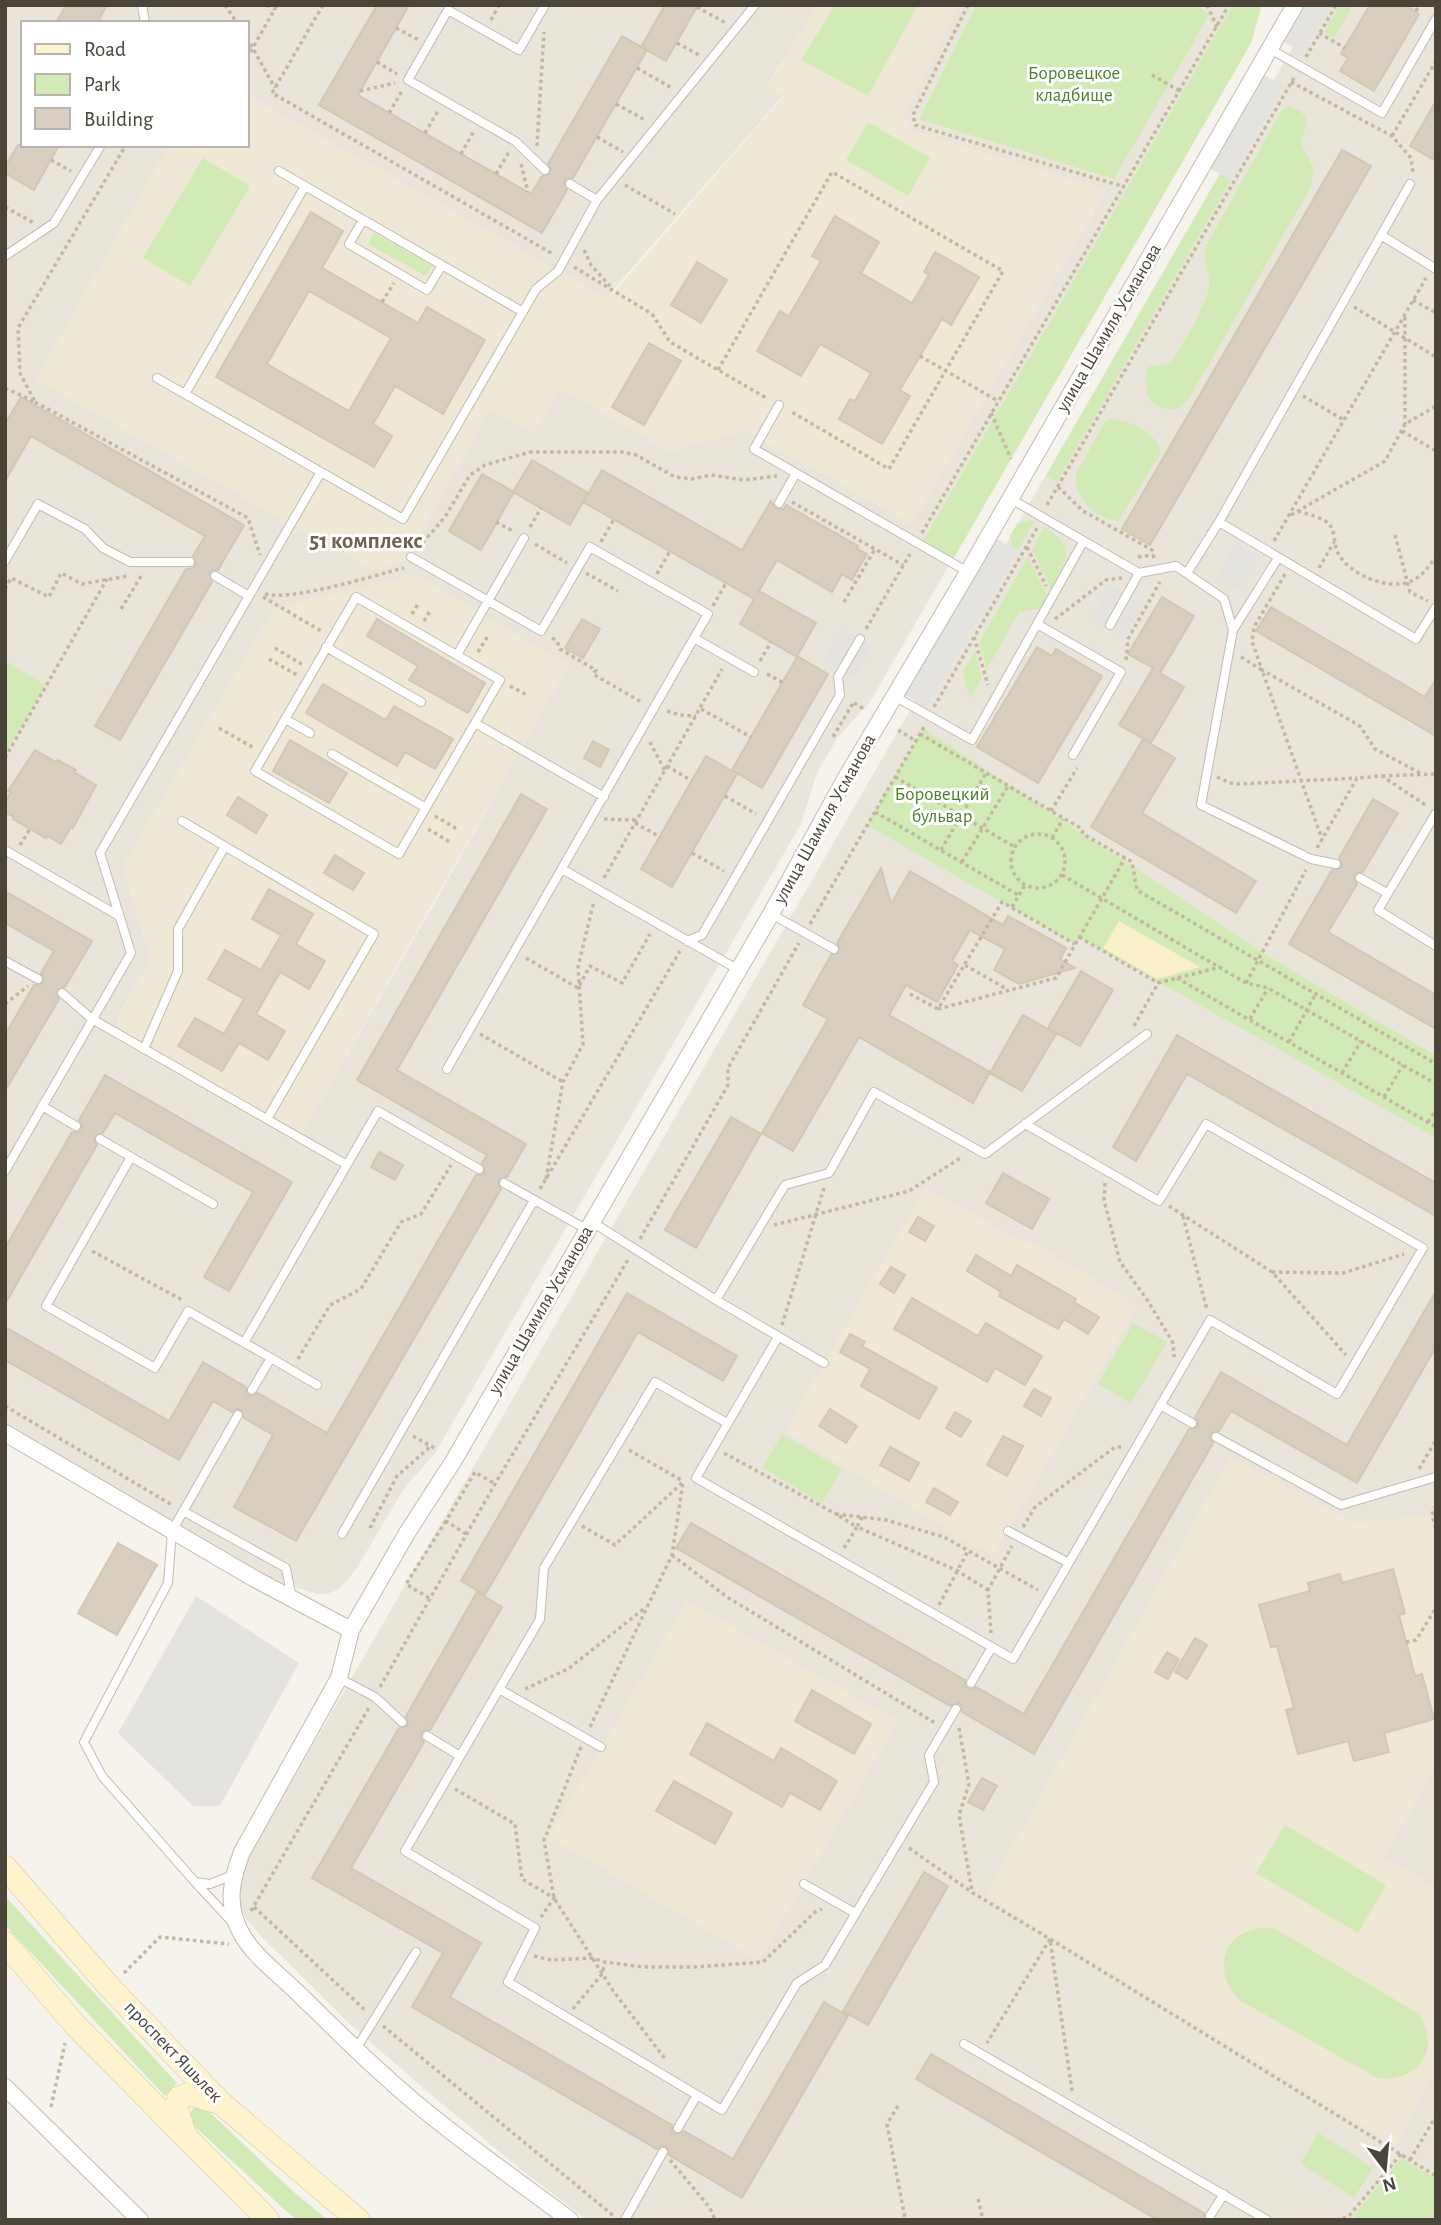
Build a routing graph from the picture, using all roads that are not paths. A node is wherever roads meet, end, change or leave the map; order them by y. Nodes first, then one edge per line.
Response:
1 (755, 5) edge
2 (1295, 5) edge
3 (545, 6) edge
4 (1436, 19) edge
5 (1270, 49) junction
6 (100, 147) edge
7 (545, 170) dead end
8 (279, 171) dead end
9 (570, 184) dead end
10 (1410, 184) road end
11 (305, 186) junction
12 (597, 200) junction
13 (363, 220) junction
14 (1381, 235) junction
15 (5, 256) edge
16 (442, 265) junction
17 (1434, 268) edge
18 (523, 312) junction
19 (157, 378) dead end
20 (185, 394) junction
21 (779, 405) road end
22 (321, 472) junction
23 (796, 473) junction
24 (1011, 499) junction
25 (779, 503) dead end
26 (1219, 522) junction
27 (524, 538) road end
28 (1083, 542) junction
29 (411, 557) road end
30 (1278, 558) junction
31 (5, 561) edge
32 (190, 562) dead end
33 (968, 572) junction
34 (1139, 573) junction
35 (1187, 573) junction
36 (215, 576) dead end
37 (251, 593) junction
38 (488, 601) junction
39 (1436, 606) edge
40 (1110, 625) dead end
41 (1040, 626) junction
42 (1233, 630) junction
43 (694, 638) junction
44 (860, 639) road end
45 (326, 648) junction
46 (457, 655) junction
47 (755, 670) road end
48 (894, 696) junction
49 (421, 702) dead end
50 (285, 719) junction
51 (475, 723) junction
52 (310, 733) dead end
53 (332, 754) dead end
54 (1073, 755) road end
55 (604, 797) junction
56 (426, 809) junction
57 (1436, 813) edge
58 (182, 821) dead end
59 (225, 846) junction
60 (5, 850) edge
61 (1336, 864) dead end
62 (562, 869) junction
63 (1360, 878) dead end
64 (1387, 893) junction
65 (771, 914) junction
66 (119, 916) junction
67 (687, 941) junction
68 (1436, 946) edge
69 (834, 949) dead end
70 (5, 961) edge
71 (739, 970) junction
72 (38, 979) road end
73 (62, 993) dead end
74 (92, 1019) junction
75 (1147, 1034) dead end
76 (144, 1049) junction
77 (447, 1069) dead end
78 (42, 1106) junction
79 (267, 1119) junction
80 (1025, 1124) junction
81 (76, 1126) dead end
82 (100, 1139) dead end
83 (131, 1157) junction
84 (346, 1166) junction
85 (479, 1169) dead end
86 (5, 1171) edge
87 (504, 1183) dead end
88 (534, 1200) junction
89 (213, 1204) dead end
90 (590, 1226) junction
91 (716, 1300) junction
92 (778, 1337) junction
93 (244, 1343) junction
94 (271, 1358) junction
95 (824, 1363) dead end
96 (317, 1385) dead end
97 (253, 1390) dead end
98 (1160, 1405) junction
99 (238, 1415) dead end
100 (727, 1423) junction
101 (1192, 1423) dead end
102 (5, 1433) edge
103 (1216, 1437) dead end
104 (1436, 1477) edge
105 (183, 1511) junction
106 (172, 1531) junction
107 (1008, 1531) dead end
108 (342, 1534) dead end
109 (1069, 1563) junction
110 (292, 1599) junction
111 (351, 1630) junction
112 (992, 1647) junction
113 (339, 1678) junction
114 (971, 1684) dead end
115 (499, 1689) junction
116 (956, 1709) road end
117 (402, 1722) dead end
118 (427, 1736) dead end
119 (601, 1747) dead end
120 (460, 1756) junction
121 (5, 1867) edge
122 (233, 1875) junction
123 (195, 1882) junction
124 (804, 1884) dead end
125 (855, 1913) junction
126 (235, 1937) junction
127 (5, 1943) edge
128 (416, 1952) dead end
129 (964, 2044) dead end
130 (356, 2049) junction
131 (5, 2087) edge
132 (697, 2095) junction
133 (221, 2103) junction
134 (678, 2128) dead end
135 (184, 2133) junction
136 (663, 2152) road end
137 (1224, 2194) junction
138 (1210, 2216) dead end
139 (621, 2219) edge
140 (140, 2220) edge
141 (268, 2220) edge
142 (358, 2220) edge
143 (570, 2220) edge
144 (1267, 2220) edge

1 - 12 lane
2 - 5 street, улица Шамиля Усманова
3 - 7 lane
4 - 5 lane
5 - 24 street, улица Шамиля Усманова
6 - 15 lane
8 - 11 lane
9 - 12 lane
10 - 14 lane
11 - 13 lane
11 - 20 lane
12 - 18 lane
13 - 16 lane
13 - 16 lane
14 - 17 lane
14 - 26 lane
16 - 18 lane
18 - 22 lane
19 - 20 lane
20 - 22 lane
21 - 23 lane
22 - 37 lane
23 - 25 lane
23 - 33 lane
24 - 28 lane
24 - 33 street, улица Шамиля Усманова
26 - 30 lane
26 - 35 lane
27 - 38 lane
28 - 34 lane
28 - 41 lane
29 - 38 lane
30 - 39 lane
30 - 42 lane
31 - 32 lane
33 - 48 street, улица Шамиля Усманова
34 - 35 lane
34 - 40 lane
35 - 42 lane
36 - 37 lane
37 - 66 lane
38 - 43 lane
38 - 46 lane
41 - 48 lane
41 - 54 lane
42 - 61 lane
43 - 47 lane
43 - 55 lane
44 - 67 lane
45 - 46 lane
45 - 49 lane
45 - 50 lane
46 - 51 lane
48 - 65 street, улица Шамиля Усманова
50 - 52 lane
50 - 56 lane
51 - 55 lane
51 - 56 lane
53 - 56 lane
55 - 62 lane
57 - 64 lane
58 - 59 lane
59 - 76 lane
59 - 79 lane
60 - 66 lane
62 - 67 lane
62 - 77 lane
63 - 64 lane
64 - 68 lane
65 - 69 lane
65 - 71 street, улица Шамиля Усманова
66 - 74 lane
67 - 71 lane
70 - 72 lane
71 - 90 street, улица Шамиля Усманова
73 - 74 lane
74 - 76 lane
74 - 78 lane
75 - 80 lane
76 - 79 lane
78 - 81 lane
78 - 86 lane
79 - 84 lane
80 - 91 lane
80 - 98 lane
82 - 83 lane
83 - 89 lane
83 - 93 lane
84 - 85 lane
84 - 93 lane
87 - 88 lane
88 - 90 lane
88 - 108 lane
90 - 91 lane
90 - 111 street, улица Шамиля Усманова
91 - 92 lane
92 - 95 lane
92 - 100 lane
93 - 94 lane
94 - 96 lane
94 - 97 lane
98 - 101 lane
98 - 109 lane
99 - 105 lane
100 - 112 lane
100 - 115 lane
102 - 106 street
103 - 104 lane
105 - 106 lane
105 - 110 lane
106 - 110 street
106 - 123 lane
107 - 109 lane
109 - 112 lane
110 - 111 street
111 - 113 street, улица Шамиля Усманова
112 - 114 lane
113 - 117 lane
113 - 122 street, улица Шамиля Усманова
115 - 119 lane
115 - 120 lane
116 - 125 lane
118 - 120 lane
120 - 132 lane
121 - 133 main road, проспект Яшьлек
122 - 123 lane
122 - 126 street
123 - 126 lane
124 - 125 lane
125 - 132 lane
126 - 130 street
127 - 135 main road
128 - 130 lane
129 - 137 lane
130 - 143 street
131 - 140 street
132 - 134 lane
133 - 135 main road
133 - 142 main road, проспект Яшьлек
135 - 141 main road
136 - 139 lane
137 - 138 lane
137 - 144 lane

